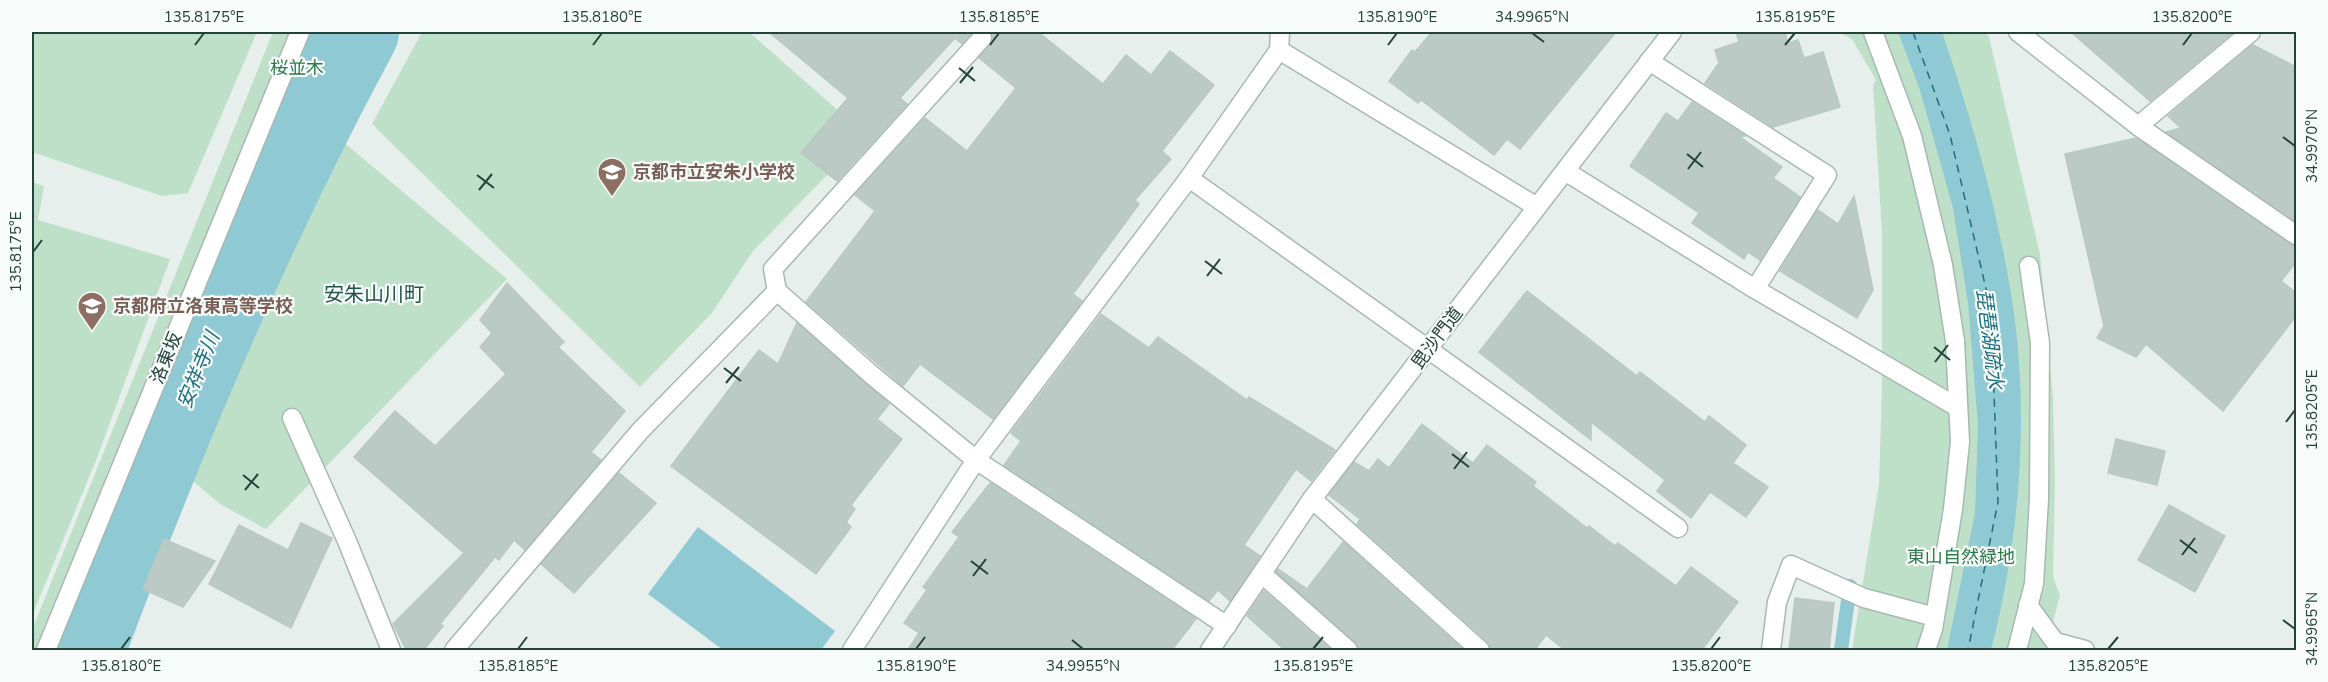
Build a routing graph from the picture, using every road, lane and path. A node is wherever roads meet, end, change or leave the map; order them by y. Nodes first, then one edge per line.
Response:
1 (300, 32) edge
2 (1280, 32) edge
3 (1672, 32) edge
4 (1873, 32) edge
5 (2018, 32) edge
6 (2251, 32) edge
7 (982, 38) dead end
8 (1279, 50) junction
9 (1649, 61) junction
10 (2138, 126) junction
11 (1565, 171) junction
12 (1189, 178) junction
13 (1537, 207) junction
14 (2296, 236) edge
15 (2029, 266) dead end
16 (1755, 289) junction
17 (777, 291) junction
18 (1428, 349) junction
19 (1957, 407) junction
20 (292, 418) dead end
21 (976, 460) junction
22 (1312, 500) junction
23 (1678, 528) dead end
24 (1262, 574) junction
25 (2028, 605) junction
26 (1935, 617) junction
27 (1227, 626) junction
28 (46, 651) edge
29 (391, 651) edge
30 (454, 651) edge
31 (852, 651) edge
32 (1210, 651) edge
33 (1348, 651) edge
34 (1480, 651) edge
35 (1771, 651) edge
36 (1926, 651) edge
37 (2017, 651) edge
38 (2085, 651) edge

1 - 28 street, 洛東坂
2 - 8 street
3 - 9 street, 毘沙門道
4 - 19 street
5 - 10 street
6 - 10 street
7 - 17 street
8 - 12 street
8 - 13 street
9 - 11 street, 毘沙門道
9 - 16 street
10 - 14 street
11 - 13 street, 毘沙門道
11 - 16 street
12 - 18 street
12 - 21 street
13 - 18 street, 毘沙門道
15 - 25 street
16 - 19 street
17 - 21 street
17 - 30 street
18 - 22 street, 毘沙門道
18 - 23 street
19 - 26 street
20 - 29 street
21 - 27 street
21 - 31 street
22 - 24 street, 毘沙門道
22 - 34 street
24 - 27 street, 毘沙門道
24 - 33 street
25 - 37 street
25 - 38 street
26 - 35 street
26 - 36 street
27 - 32 street, 毘沙門道

